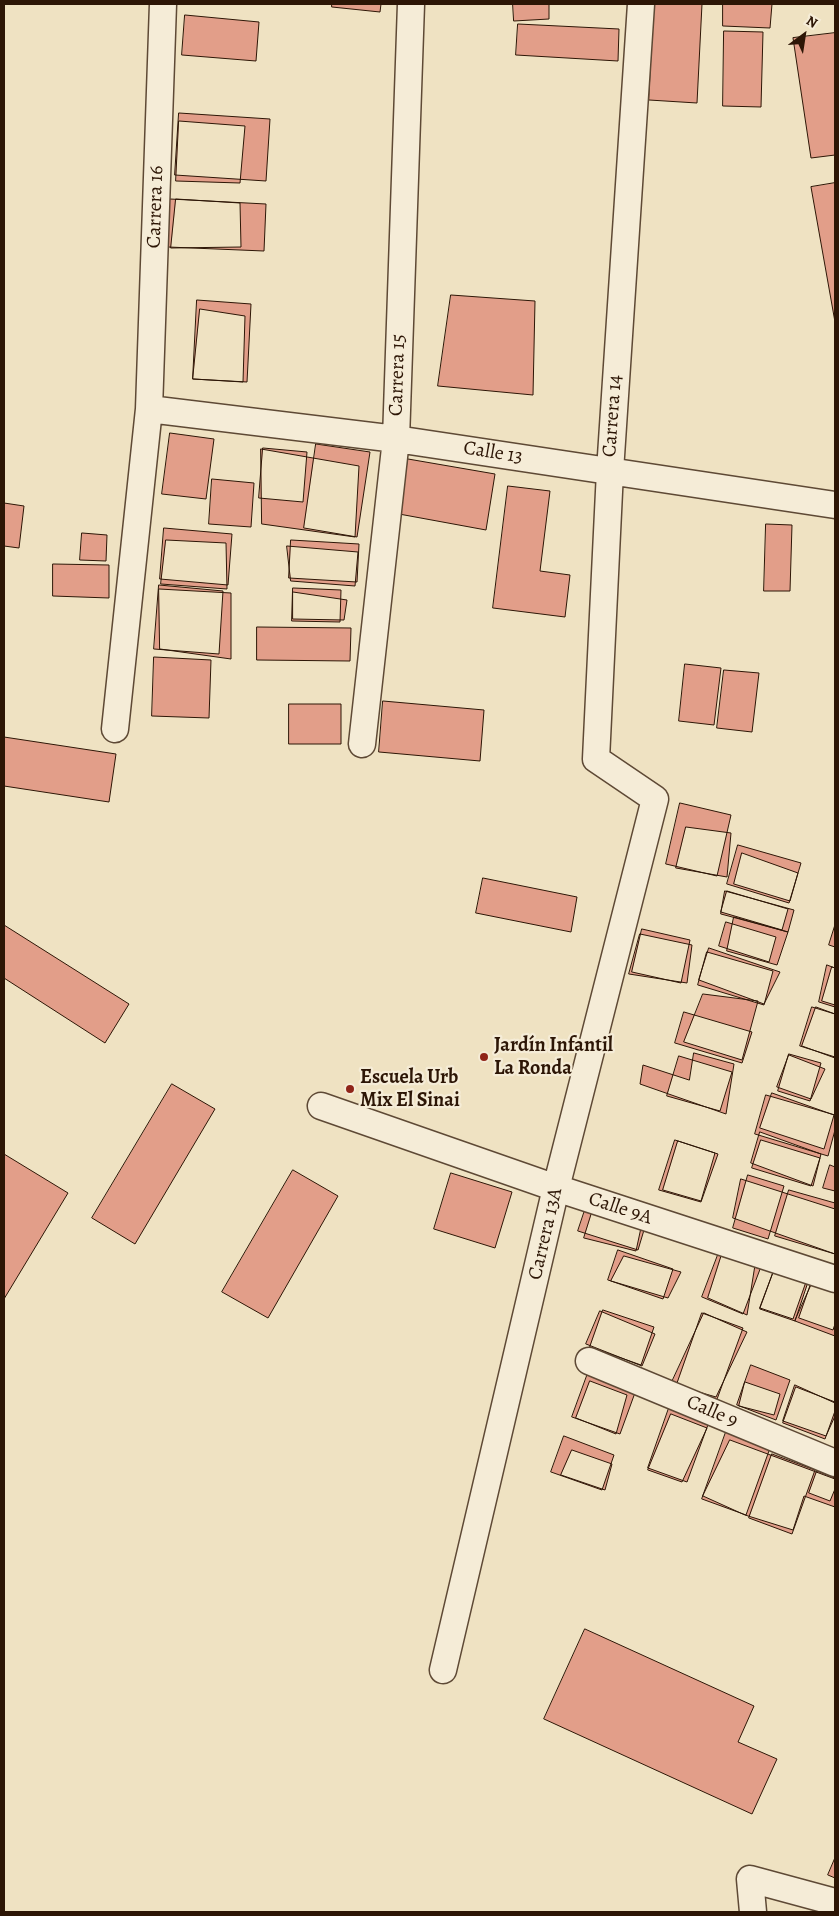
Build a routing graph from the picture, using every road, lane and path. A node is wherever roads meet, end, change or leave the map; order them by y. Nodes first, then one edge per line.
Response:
1 (163, 4) edge
2 (411, 4) edge
3 (642, 4) edge
4 (149, 409) junction
5 (396, 438) junction
6 (610, 471) junction
7 (835, 505) edge
8 (115, 730) dead end
9 (362, 744) dead end
10 (655, 799) joint
11 (321, 1106) dead end
12 (556, 1188) junction
13 (835, 1279) edge
14 (589, 1361) dead end
15 (835, 1463) edge
16 (443, 1670) dead end
17 (835, 1902) edge
18 (753, 1912) edge

1 - 4 street, Carrera 16
2 - 5 street, Carrera 15
3 - 6 street, Carrera 14
4 - 5 street, Calle 13
4 - 8 street, Carrera 16
5 - 6 street, Calle 13
5 - 9 street, Carrera 15
6 - 7 street, Calle 13
6 - 10 street, Carrera 14
10 - 12 street, Carrera 13A
11 - 12 street, Calle 9A
12 - 13 street, Calle 9A
12 - 16 street, Carrera 13A
14 - 15 street, Calle 9
17 - 18 street

